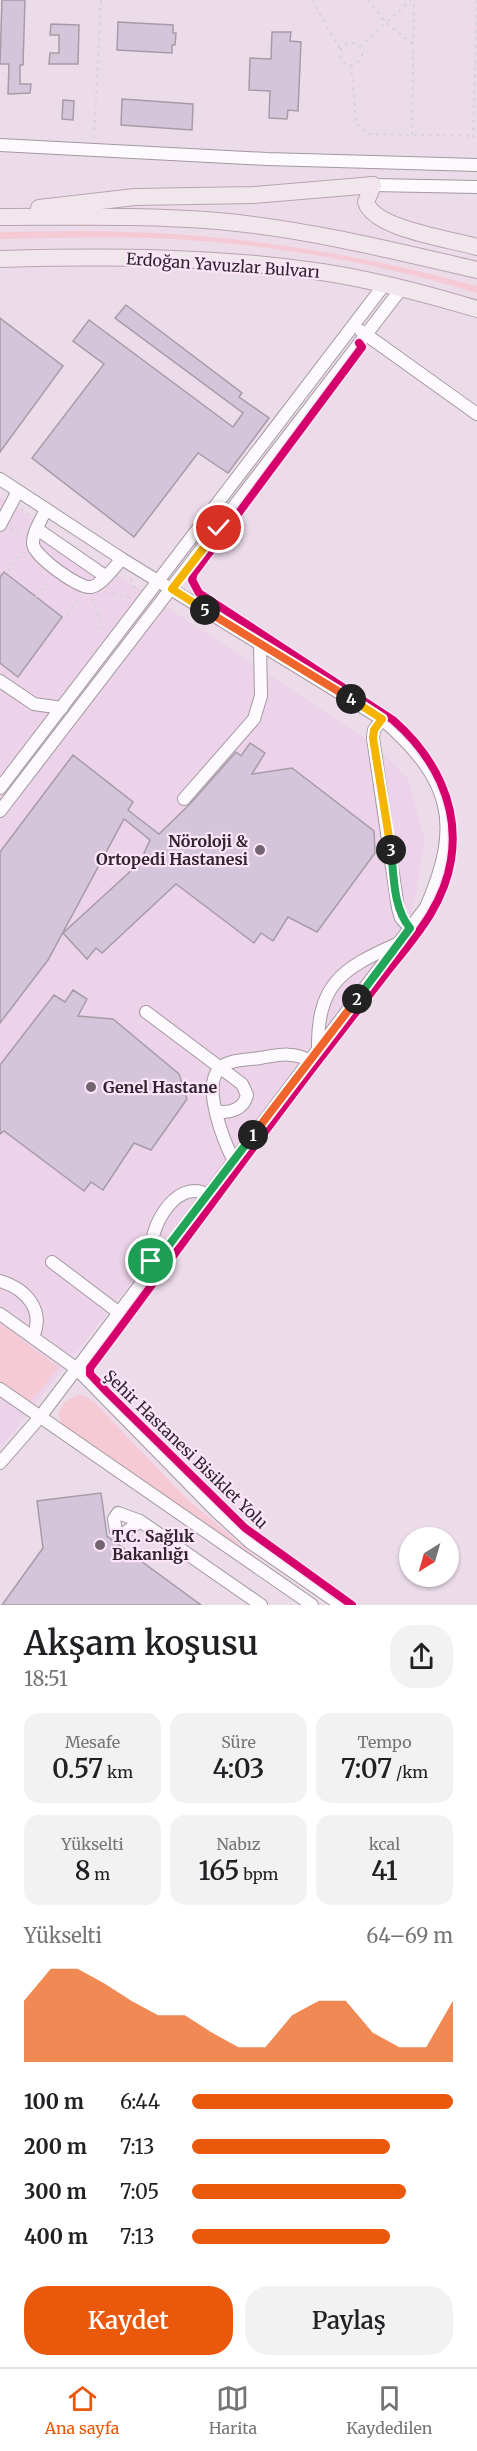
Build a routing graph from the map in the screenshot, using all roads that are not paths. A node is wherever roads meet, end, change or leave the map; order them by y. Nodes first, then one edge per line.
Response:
1 (0, 145) edge
2 (477, 165) edge
3 (373, 184) junction
4 (477, 187) edge
5 (0, 212) edge
6 (0, 217) edge
7 (477, 247) edge
8 (0, 259) edge
9 (477, 270) edge
10 (384, 285) junction
11 (401, 289) junction
12 (477, 309) edge
13 (353, 326) junction
14 (366, 335) junction
15 (477, 414) edge
16 (0, 479) edge
17 (18, 491) junction
18 (46, 509) junction
19 (6, 526) edge
20 (33, 527) junction
21 (122, 559) junction
22 (105, 576) junction
23 (160, 581) junction
24 (172, 589) junction
25 (260, 645) junction
26 (0, 681) edge
27 (62, 708) junction
28 (382, 719) junction
29 (0, 788) edge
30 (184, 799) dead end
31 (0, 811) edge
32 (410, 928) junction
33 (398, 944) junction
34 (146, 1012) dead end
35 (314, 1056) junction
36 (220, 1068) junction
37 (216, 1111) junction
38 (234, 1161) junction
39 (208, 1195) junction
40 (52, 1262) dead end
41 (153, 1266) junction
42 (0, 1281) edge
43 (118, 1312) junction
44 (0, 1314) edge
45 (33, 1337) junction
46 (77, 1369) junction
47 (0, 1389) edge
48 (40, 1417) junction
49 (0, 1463) edge
50 (140, 1521) dead end
51 (261, 1605) edge
52 (312, 1605) edge
53 (340, 1605) edge

1 - 2 street
3 - 4 street
3 - 5 main road
3 - 7 main road
6 - 9 main road
8 - 10 main road, Erdoğan Yavuzlar Bulvarı
10 - 11 main road, Erdoğan Yavuzlar Bulvarı
10 - 13 street
11 - 12 main road, Erdoğan Yavuzlar Bulvarı
11 - 14 street
13 - 14 street
13 - 23 street
14 - 15 street
14 - 24 street
16 - 17 street
17 - 18 street
17 - 19 street
18 - 20 street
18 - 21 street
20 - 22 street
20 - 22 street
21 - 22 street
21 - 23 street
23 - 24 street
23 - 27 street
24 - 25 street
24 - 31 street
25 - 28 street
25 - 30 street
26 - 27 street
27 - 29 street
28 - 32 street
28 - 32 street
32 - 33 street
33 - 35 street
33 - 35 street
34 - 36 street
35 - 36 street
35 - 38 street
36 - 37 street
36 - 37 street
37 - 38 street
38 - 39 street
39 - 41 street
39 - 41 street
40 - 43 street
41 - 43 street
42 - 45 street
43 - 46 street
44 - 45 street
45 - 46 street
46 - 48 street
46 - 53 street
47 - 48 street
48 - 49 street
48 - 52 street
50 - 51 street

